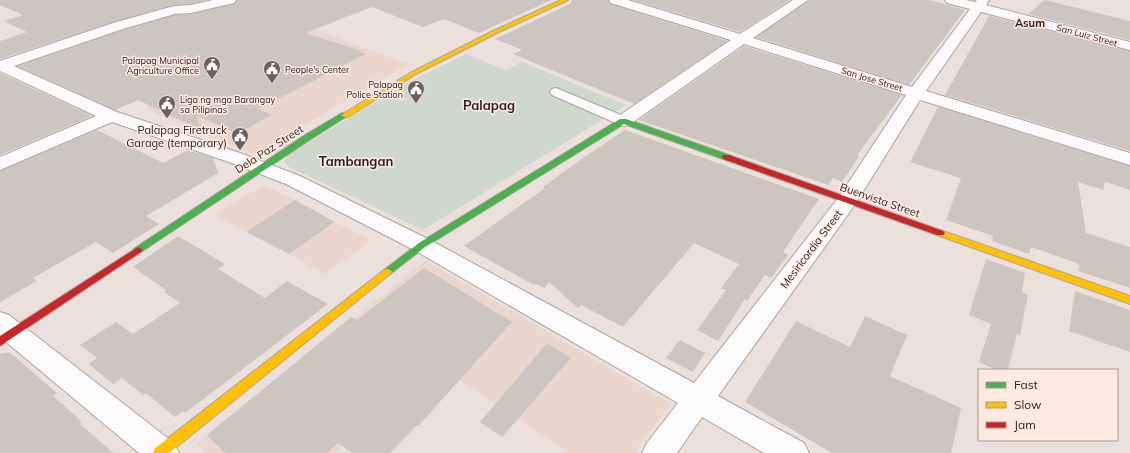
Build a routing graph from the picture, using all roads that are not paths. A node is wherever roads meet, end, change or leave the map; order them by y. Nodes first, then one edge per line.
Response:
1 (230, 0) edge
2 (565, 0) edge
3 (615, 0) edge
4 (802, 0) edge
5 (950, 0) edge
6 (980, 3) edge
7 (742, 40) junction
8 (1130, 46) edge
9 (1, 66) edge
10 (556, 92) dead end
11 (916, 93) junction
12 (111, 116) junction
13 (623, 121) junction
14 (1130, 159) edge
15 (0, 164) edge
16 (262, 169) junction
17 (847, 201) junction
18 (422, 245) junction
19 (1130, 300) edge
20 (5, 332) edge
21 (699, 399) junction
22 (161, 452) edge
23 (658, 453) edge
24 (794, 453) edge

1 - 9 street
2 - 16 street, Dela Paz Street
3 - 7 street, San Jose Street
4 - 7 street
5 - 6 street, San Luiz Street
6 - 8 street, San Luiz Street
6 - 11 street, Mesiricordia Street
7 - 11 street, San Jose Street
7 - 13 street
9 - 12 street
10 - 13 lane
11 - 14 street, San Jose Street
11 - 17 street, Mesiricordia Street
12 - 15 street
12 - 16 street
13 - 17 street, Buenvista Street
13 - 18 street
16 - 18 street
16 - 20 street, Dela Paz Street
17 - 19 street, Buenvista Street
17 - 21 street, Mesiricordia Street
18 - 21 street
18 - 22 street
20 - 22 street
21 - 23 street, Mesiricordia Street
21 - 24 street

